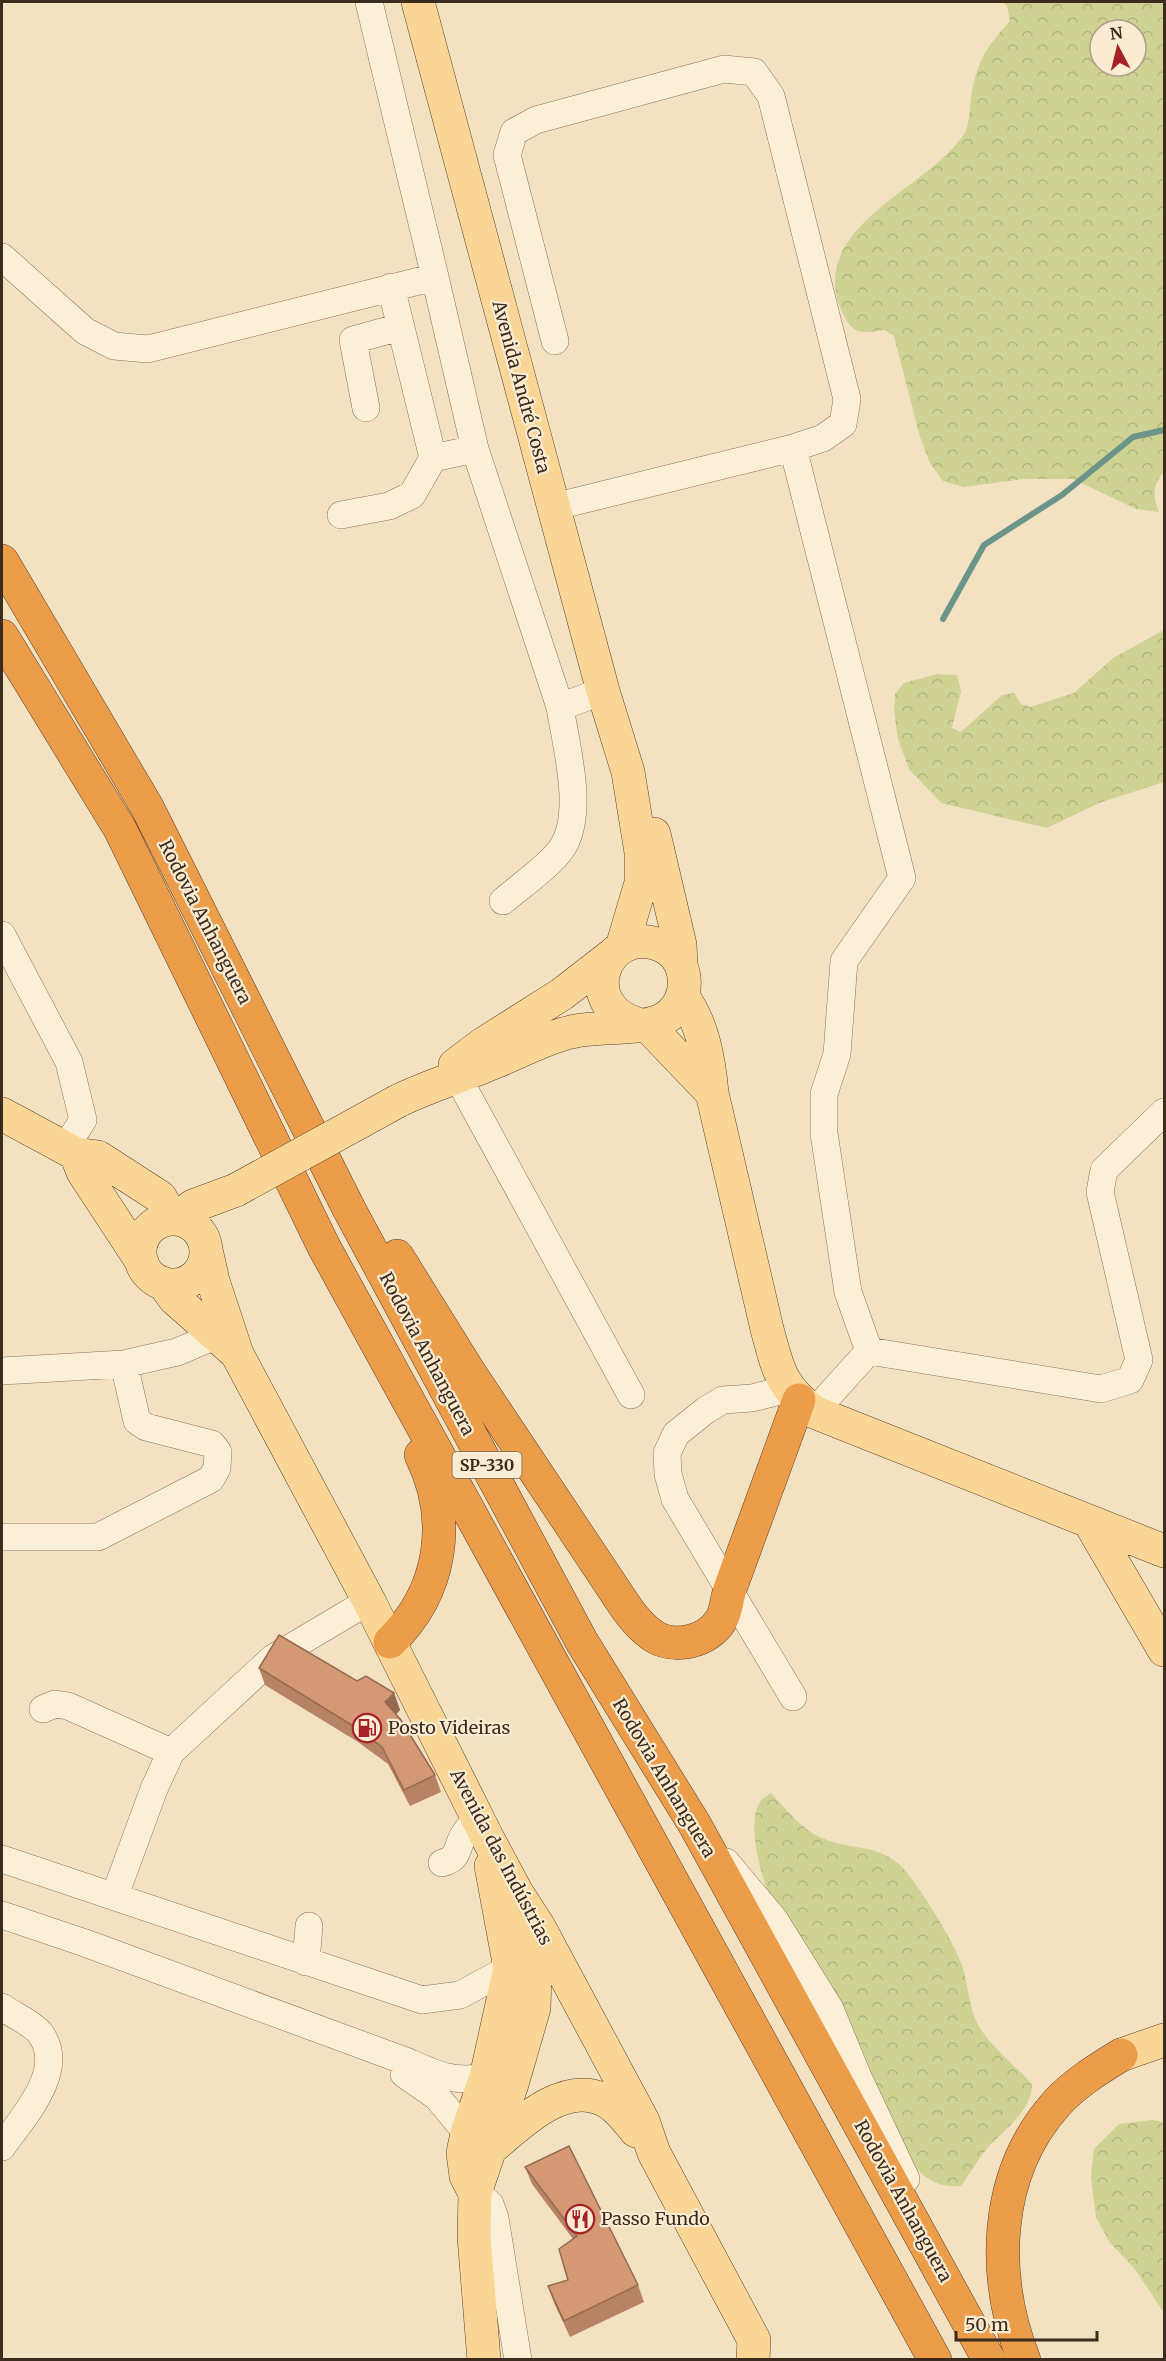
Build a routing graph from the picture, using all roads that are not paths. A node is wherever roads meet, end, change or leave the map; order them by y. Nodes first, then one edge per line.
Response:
1 (369, 2) edge
2 (418, 2) edge
3 (2, 257) edge
4 (435, 277) junction
5 (391, 287) junction
6 (400, 327) junction
7 (555, 341) dead end
8 (366, 408) dead end
9 (793, 448) junction
10 (475, 449) junction
11 (433, 458) junction
12 (554, 507) junction
13 (341, 515) dead end
14 (2, 561) edge
15 (2, 636) edge
16 (603, 691) junction
17 (560, 707) junction
18 (628, 772) junction
19 (502, 902) dead end
20 (2, 935) edge
21 (616, 952) junction
22 (681, 964) junction
23 (683, 997) junction
24 (642, 1024) junction
25 (457, 1076) junction
26 (712, 1093) junction
27 (411, 1094) junction
28 (1164, 1112) edge
29 (2, 1114) edge
30 (70, 1151) junction
31 (349, 1209) junction
32 (189, 1231) junction
33 (324, 1247) junction
34 (153, 1273) junction
35 (227, 1345) junction
36 (869, 1351) junction
37 (124, 1364) junction
38 (2, 1371) edge
39 (631, 1395) dead end
40 (800, 1401) junction
41 (1090, 1523) junction
42 (2, 1537) edge
43 (1164, 1552) edge
44 (730, 1589) junction
45 (1132, 1595) junction
46 (369, 1601) junction
47 (390, 1642) junction
48 (1164, 1650) edge
49 (793, 1697) dead end
50 (43, 1709) dead end
51 (171, 1752) junction
52 (482, 1827) junction
53 (2, 1859) edge
54 (442, 1863) dead end
55 (517, 1893) junction
56 (115, 1895) junction
57 (2, 1915) edge
58 (309, 1926) dead end
59 (306, 1962) junction
60 (510, 1968) junction
61 (460, 1995) junction
62 (2, 2007) edge
63 (499, 2023) junction
64 (1164, 2040) edge
65 (384, 2054) junction
66 (1121, 2055) joint
67 (499, 2080) junction
68 (477, 2142) junction
69 (2, 2147) edge
70 (654, 2153) junction
71 (475, 2193) junction
72 (757, 2353) edge
73 (484, 2360) edge
74 (518, 2360) edge
75 (935, 2360) edge
76 (989, 2360) edge
77 (1023, 2360) edge

1 - 4 street
2 - 12 main road, Avenida André Costa
3 - 5 street
4 - 5 street
4 - 10 street
5 - 6 street
6 - 8 street
6 - 11 street
7 - 9 street
9 - 12 street
9 - 36 street
10 - 11 street
10 - 17 street
11 - 13 street
12 - 16 main road, Avenida André Costa
14 - 31 highway, Rodovia Anhanguera / SP-330
15 - 33 highway, Rodovia Anhanguera / SP-330
16 - 17 street
16 - 18 main road, Avenida André Costa
17 - 19 street
18 - 21 main road
18 - 22 main road
20 - 30 street
21 - 22 main road
21 - 24 main road
21 - 27 main road
22 - 23 main road
23 - 24 main road
23 - 26 main road
24 - 25 main road
24 - 26 main road
25 - 27 main road
25 - 39 street
26 - 40 main road
27 - 32 main road, bridge
28 - 36 street
29 - 30 main road, Avenida das Indústrias
30 - 32 main road, Avenida das Indústrias
30 - 34 main road, Avenida das Indústrias
31 - 44 highway
31 - 76 highway, Rodovia Anhanguera / SP-330
32 - 34 main road
32 - 34 main road
32 - 35 main road, Avenida das Indústrias
33 - 47 highway
33 - 75 highway, Rodovia Anhanguera / SP-330
34 - 35 main road, Avenida das Indústrias
35 - 37 street
35 - 46 main road, Avenida das Indústrias
36 - 40 street
37 - 38 street
37 - 42 street
40 - 41 main road
40 - 44 highway
40 - 44 street
41 - 43 main road
41 - 45 main road
43 - 45 main road
44 - 49 street
45 - 48 main road
46 - 47 main road, Avenida das Indústrias
46 - 51 street
47 - 52 main road, Avenida das Indústrias
50 - 51 street
51 - 56 street
52 - 54 street
52 - 55 main road, Avenida das Indústrias
52 - 60 main road
53 - 56 street
55 - 67 main road
55 - 70 main road, Avenida das Indústrias
56 - 59 street
57 - 65 street
58 - 59 street
59 - 61 street
60 - 61 street
60 - 63 main road
61 - 63 street
62 - 69 street
63 - 67 main road
64 - 66 main road
65 - 67 street
65 - 68 street
66 - 77 highway
67 - 68 main road
68 - 70 main road
68 - 71 main road
70 - 72 main road, Avenida das Indústrias
71 - 73 main road
71 - 74 street

